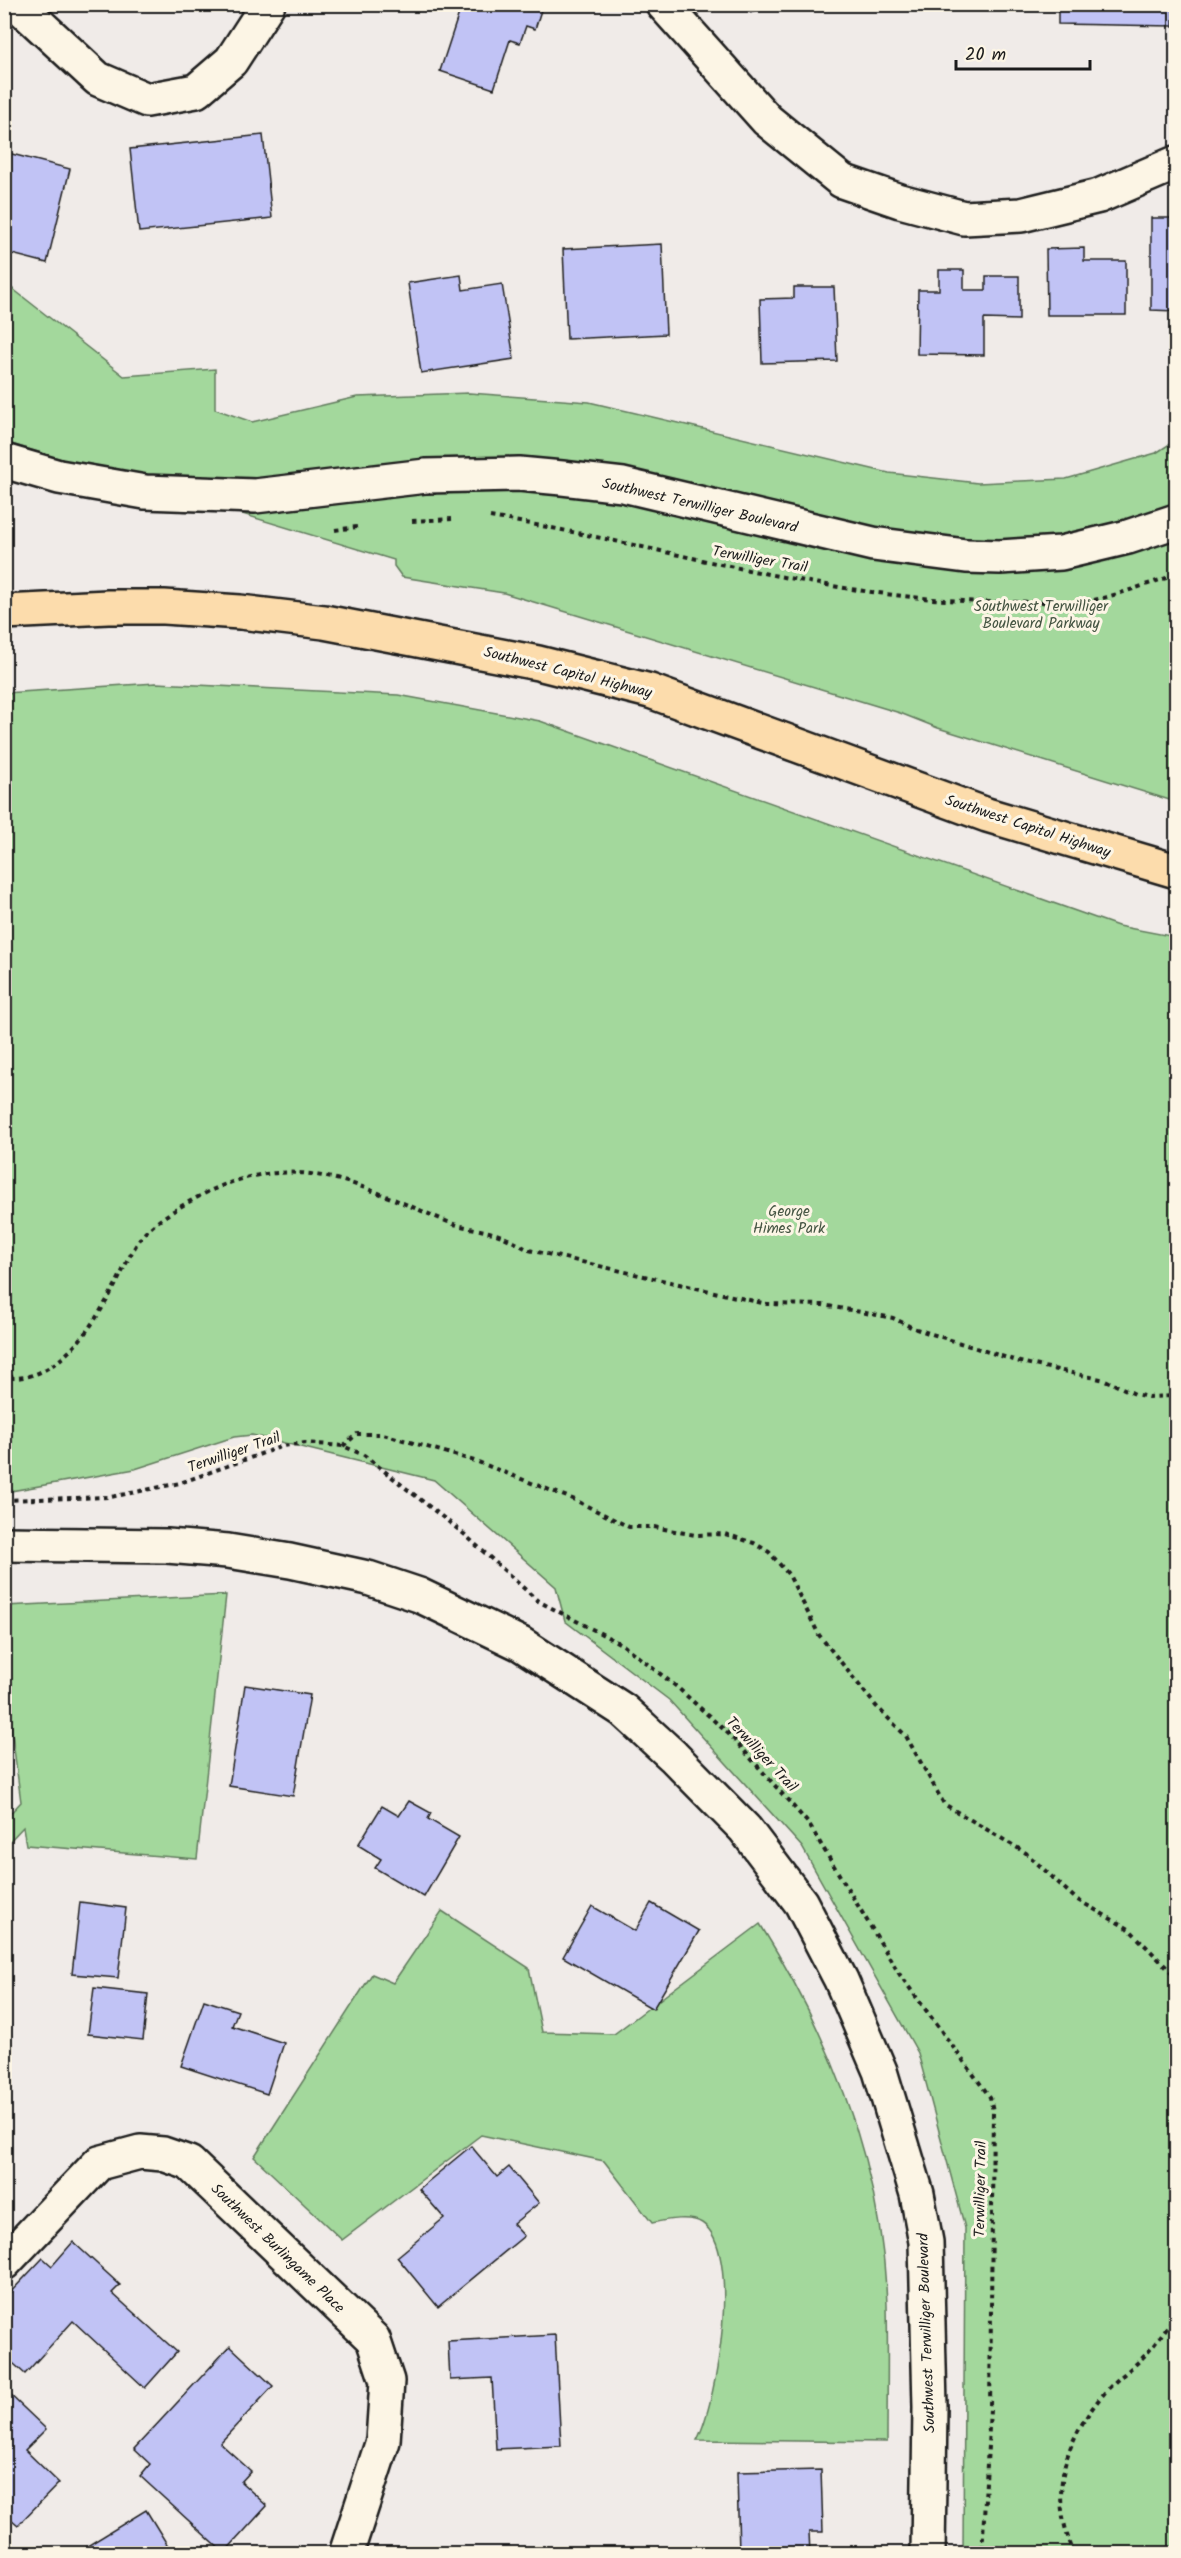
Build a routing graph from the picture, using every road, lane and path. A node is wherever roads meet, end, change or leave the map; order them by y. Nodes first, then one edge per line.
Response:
1 (17, 4) edge
2 (268, 4) edge
3 (663, 4) edge
4 (1176, 163) edge
5 (4, 461) edge
6 (487, 516) dead end
7 (454, 518) dead end
8 (411, 521) dead end
9 (1176, 521) edge
10 (360, 527) dead end
11 (340, 530) dead end
12 (1176, 575) edge
13 (4, 612) edge
14 (1176, 871) edge
15 (4, 1370) edge
16 (1176, 1396) edge
17 (343, 1446) junction
18 (4, 1500) edge
19 (4, 1544) edge
20 (1176, 1977) edge
21 (4, 2263) edge
22 (1176, 2314) edge
23 (346, 2553) edge
24 (928, 2553) edge
25 (982, 2553) edge
26 (1075, 2553) edge

1 - 2 main road
3 - 4 main road
5 - 9 main road, Southwest Terwilliger Boulevard
6 - 12 path, Terwilliger Trail
7 - 8 path
10 - 11 path
13 - 14 main road, Southwest Capitol Highway
15 - 16 path
17 - 18 path, Terwilliger Trail
17 - 20 path
17 - 25 path, Terwilliger Trail
19 - 24 main road, Southwest Terwilliger Boulevard
21 - 23 main road, Southwest Burlingame Place
22 - 26 path

